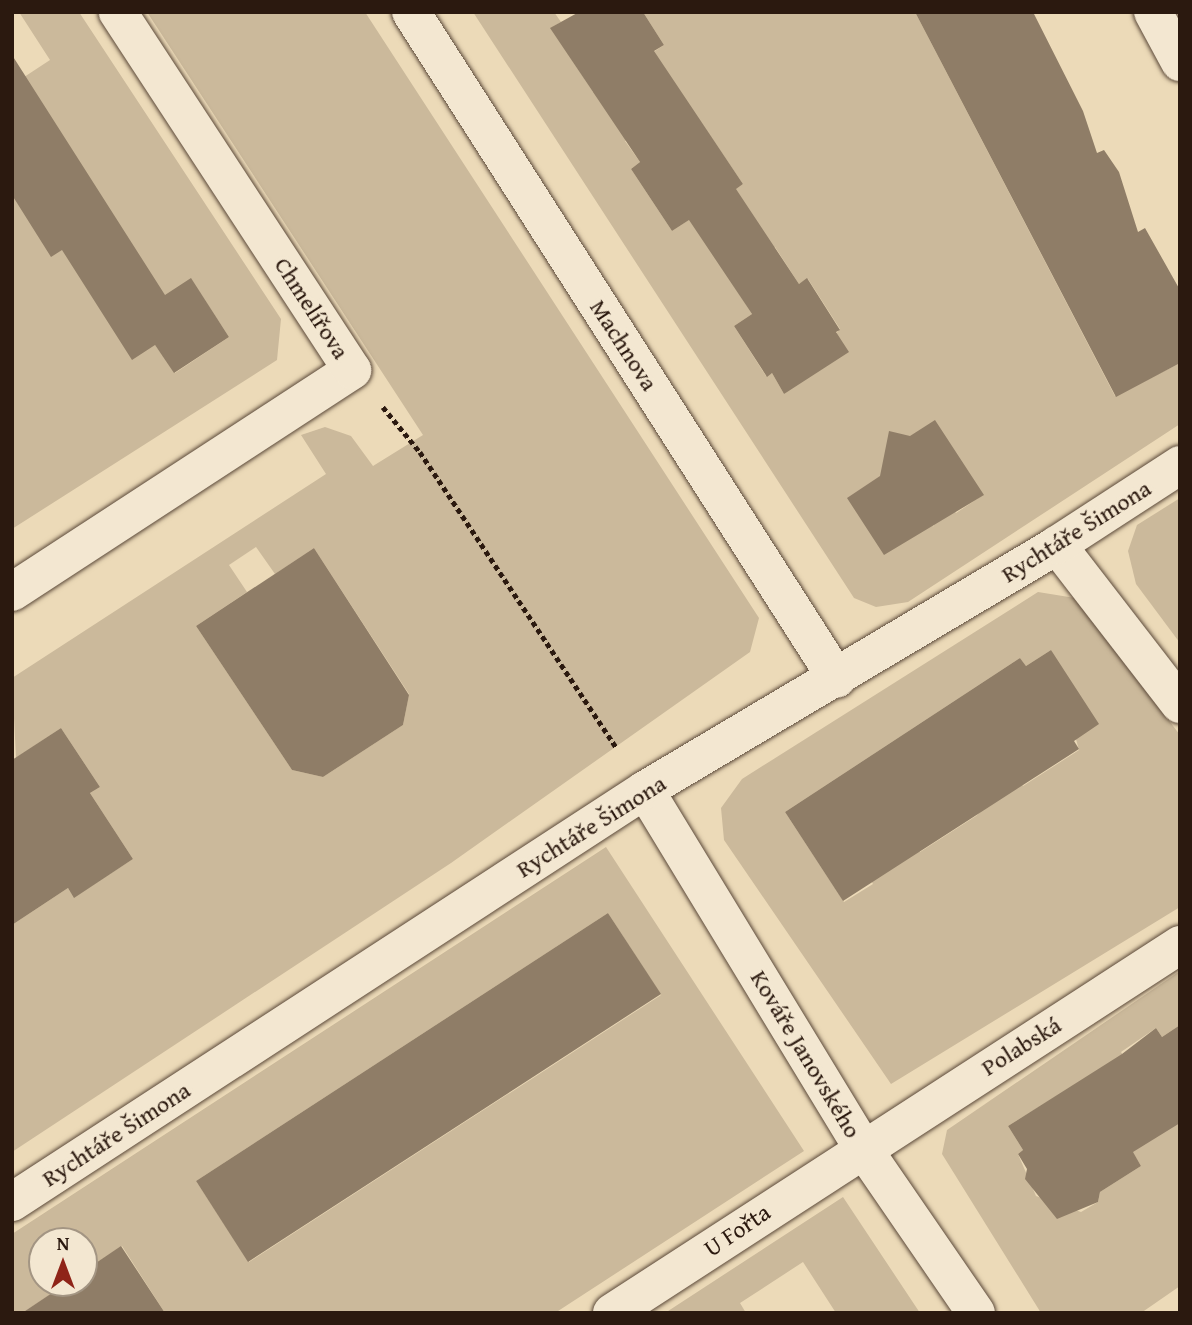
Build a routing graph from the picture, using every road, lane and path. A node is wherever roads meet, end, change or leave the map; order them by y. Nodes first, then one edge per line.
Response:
1 (118, 12) edge
2 (411, 12) edge
3 (1153, 12) edge
4 (1180, 62) edge
5 (414, 444) dead end
6 (1180, 465) edge
7 (1057, 545) junction
8 (12, 592) edge
9 (837, 678) junction
10 (1180, 704) edge
11 (619, 751) dead end
12 (645, 790) junction
13 (1180, 945) edge
14 (862, 1147) junction
15 (12, 1202) edge
16 (612, 1313) edge
17 (976, 1313) edge

1 - 8 street, Chmelířova
2 - 9 street, Machnova
3 - 4 street
5 - 11 path
6 - 7 street, Rychtáře Šimona
7 - 9 street, Rychtáře Šimona
7 - 10 street
9 - 12 street, Rychtáře Šimona
12 - 14 street, Kováře Janovského
12 - 15 street, Rychtáře Šimona
13 - 14 street, Polabská
14 - 16 street, U Fořta
14 - 17 street, Kováře Janovského

